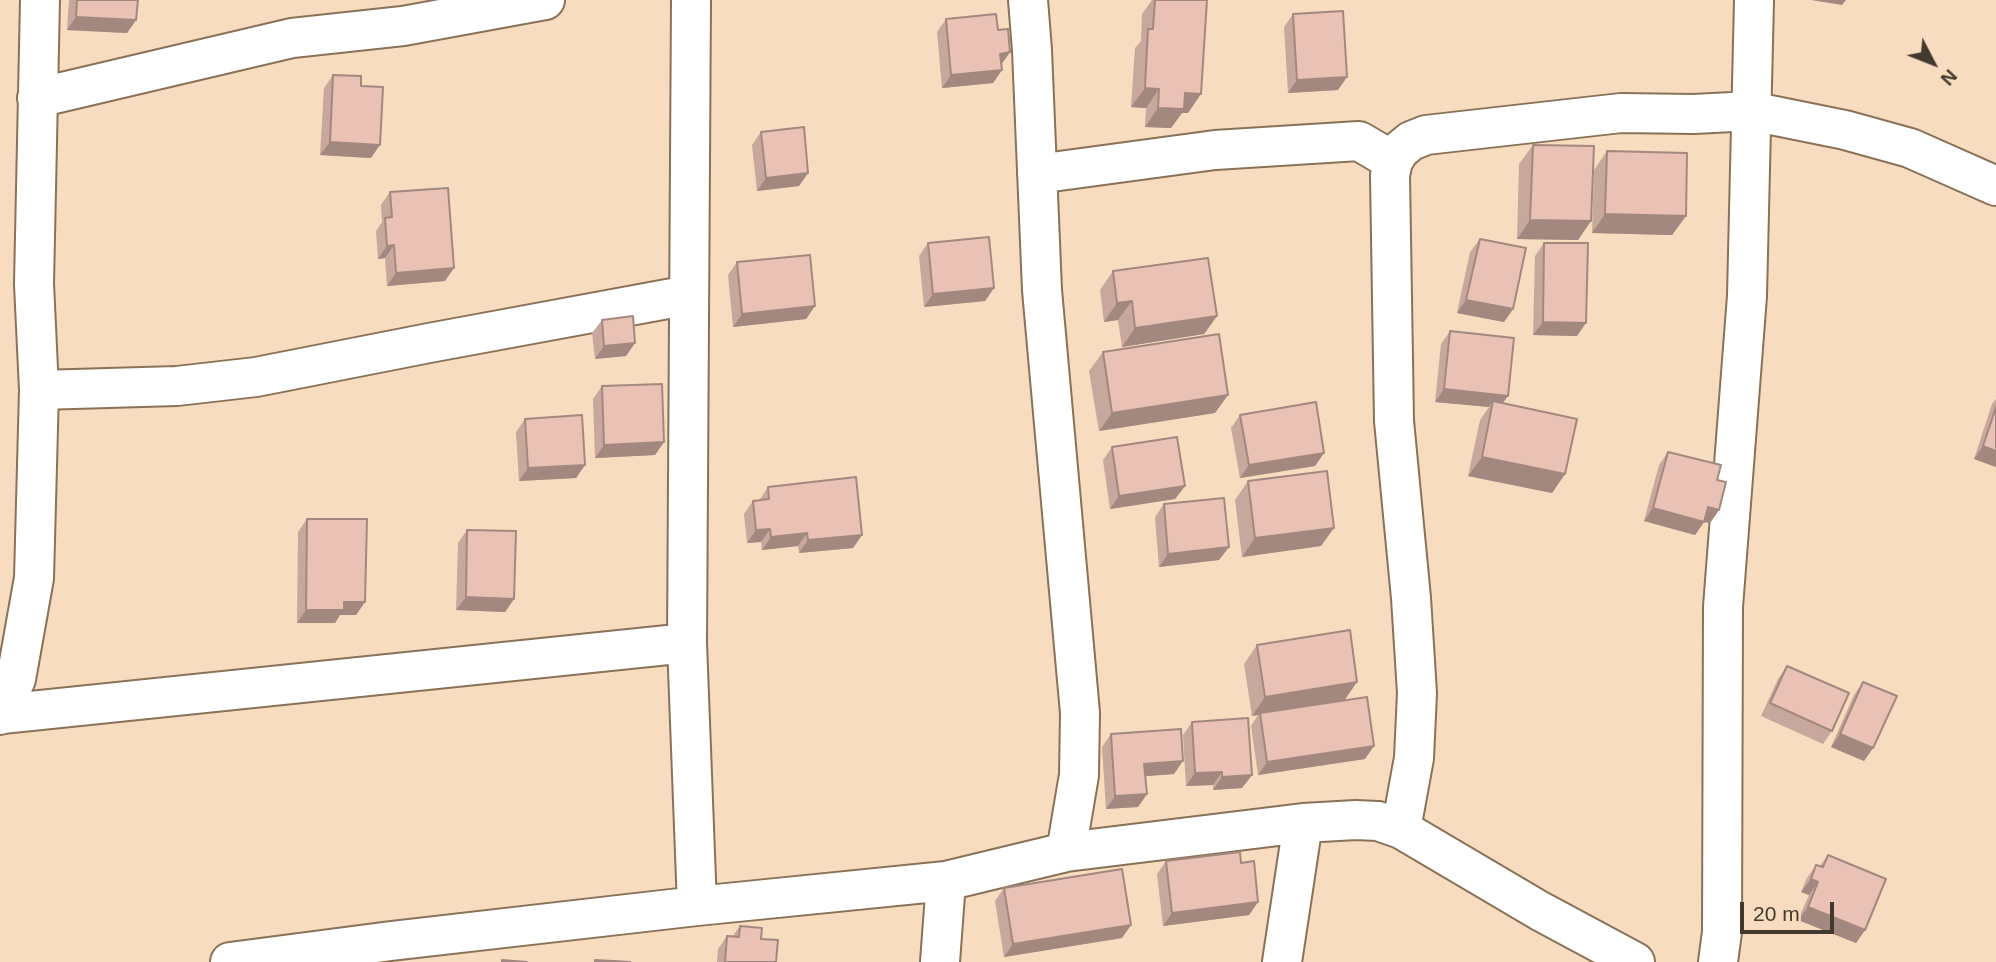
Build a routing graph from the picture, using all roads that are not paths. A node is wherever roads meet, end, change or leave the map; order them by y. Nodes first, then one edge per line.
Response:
1 (40, 0) edge
2 (545, 0) edge
3 (691, 0) edge
4 (1028, 0) edge
5 (1754, 0) edge
6 (37, 98) junction
7 (1751, 111) junction
8 (1393, 161) junction
9 (1037, 174) junction
10 (1996, 186) edge
11 (689, 295) junction
12 (39, 390) junction
13 (687, 643) junction
14 (1, 714) edge
15 (1303, 823) junction
16 (1401, 829) junction
17 (1066, 852) junction
18 (946, 881) junction
19 (697, 906) junction
20 (230, 962) edge
21 (940, 962) edge
22 (1282, 962) edge
23 (1635, 962) edge
24 (1718, 962) edge

1 - 6 street
2 - 6 street
3 - 11 street
4 - 9 street
5 - 7 street
6 - 12 street
7 - 8 street
7 - 10 street
7 - 24 street
8 - 9 street
8 - 16 street
9 - 17 street
11 - 12 street
11 - 13 street
12 - 14 street
13 - 14 street
13 - 19 street
15 - 16 street
15 - 17 street
15 - 22 street
16 - 23 street
17 - 18 street
18 - 19 street
18 - 21 street
19 - 20 street

